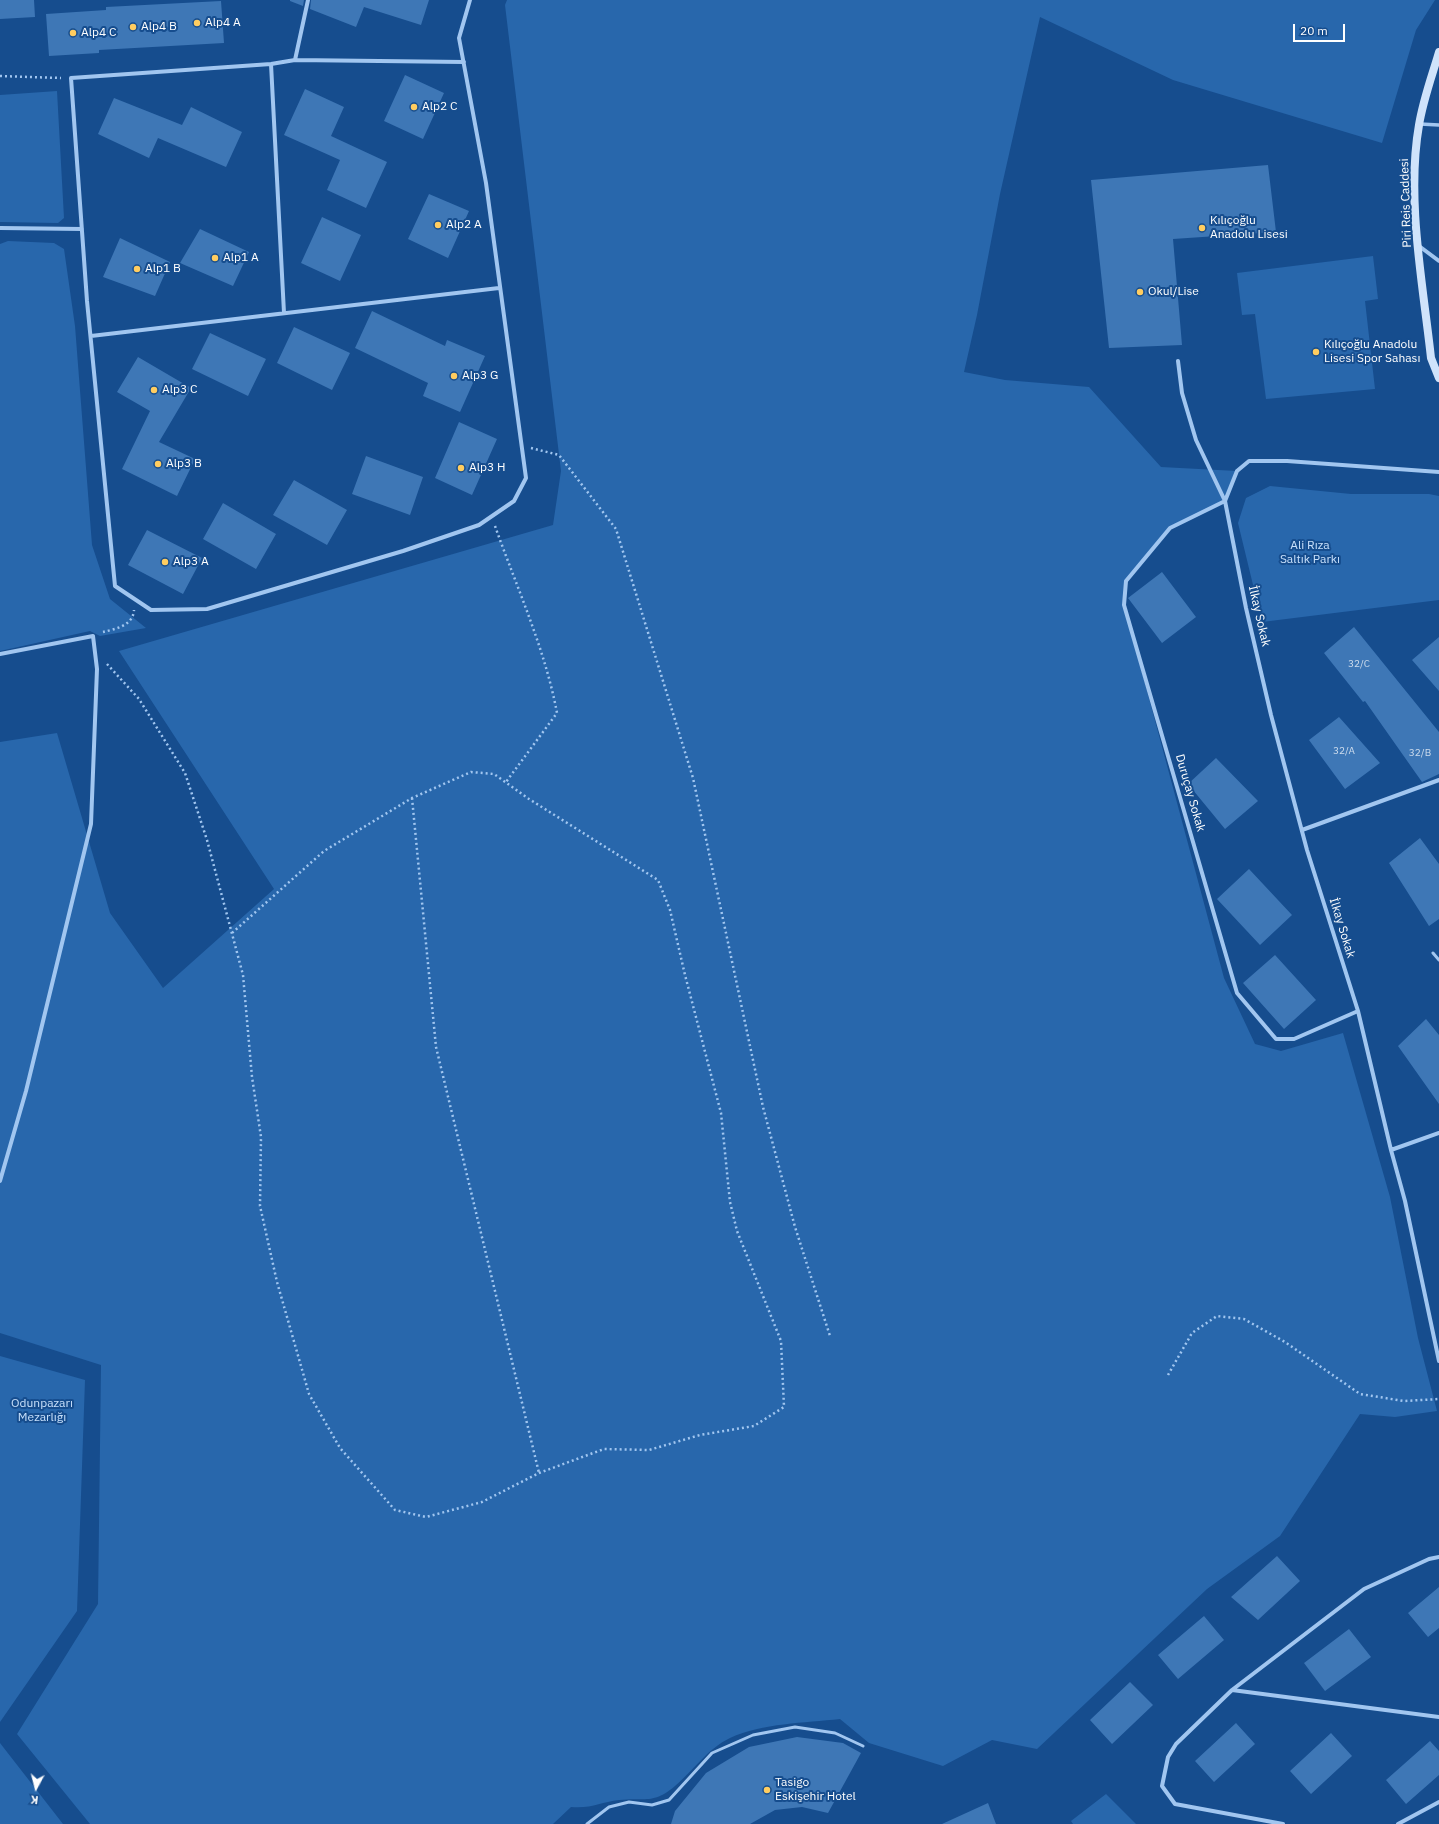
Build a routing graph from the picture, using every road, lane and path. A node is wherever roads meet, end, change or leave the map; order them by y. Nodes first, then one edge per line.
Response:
1 (308, 0) edge
2 (470, 0) edge
3 (1439, 52) edge
4 (295, 60) junction
5 (464, 62) junction
6 (271, 64) junction
7 (0, 76) edge
8 (71, 78) junction
9 (1419, 124) junction
10 (1439, 125) edge
11 (0, 228) edge
12 (82, 229) junction
13 (1419, 246) junction
14 (1439, 261) edge
15 (499, 288) junction
16 (284, 313) junction
17 (91, 336) junction
18 (1178, 361) dead end
19 (1439, 378) edge
20 (521, 445) junction
21 (1439, 472) edge
22 (1225, 501) junction
23 (492, 516) junction
24 (134, 614) dead end
25 (93, 636) junction
26 (0, 654) edge
27 (96, 656) junction
28 (1439, 780) edge
29 (506, 782) junction
30 (412, 798) junction
31 (1302, 830) junction
32 (232, 933) junction
33 (1433, 952) dead end
34 (1439, 960) edge
35 (1358, 1011) junction
36 (1439, 1132) edge
37 (1391, 1150) junction
38 (0, 1181) edge
39 (830, 1336) dead end
40 (1439, 1361) edge
41 (1168, 1375) dead end
42 (1439, 1398) edge
43 (539, 1474) junction
44 (1439, 1557) edge
45 (1232, 1690) junction
46 (1439, 1716) edge
47 (863, 1746) dead end
48 (1439, 1802) edge
49 (587, 1824) edge
50 (1283, 1824) edge
51 (1398, 1824) edge

1 - 4 street
2 - 5 street
3 - 9 main road, Piri Reis Caddesi
4 - 5 street
4 - 6 street
5 - 15 street
6 - 8 street
6 - 16 street
7 - 8 path
8 - 12 street
9 - 10 street
9 - 13 main road, Piri Reis Caddesi
11 - 12 street
12 - 17 street
13 - 14 street
13 - 19 main road, Piri Reis Caddesi
15 - 16 street
15 - 20 street
16 - 17 street
17 - 23 street
18 - 22 street, İlkay Sokak
20 - 23 street
20 - 39 path
21 - 22 street
22 - 31 street, İlkay Sokak
22 - 35 street, Duruçay Sokak
23 - 29 path
24 - 25 path
25 - 26 street
25 - 27 street
27 - 32 path
27 - 38 street
28 - 31 street
29 - 30 path
29 - 43 path
30 - 32 path
30 - 43 path
31 - 35 street, İlkay Sokak
32 - 43 path
33 - 34 lane
35 - 37 street, İlkay Sokak
36 - 37 street
37 - 40 street, İlkay Sokak
41 - 42 path
44 - 45 street
45 - 46 street
45 - 50 street
47 - 49 lane
48 - 51 street

